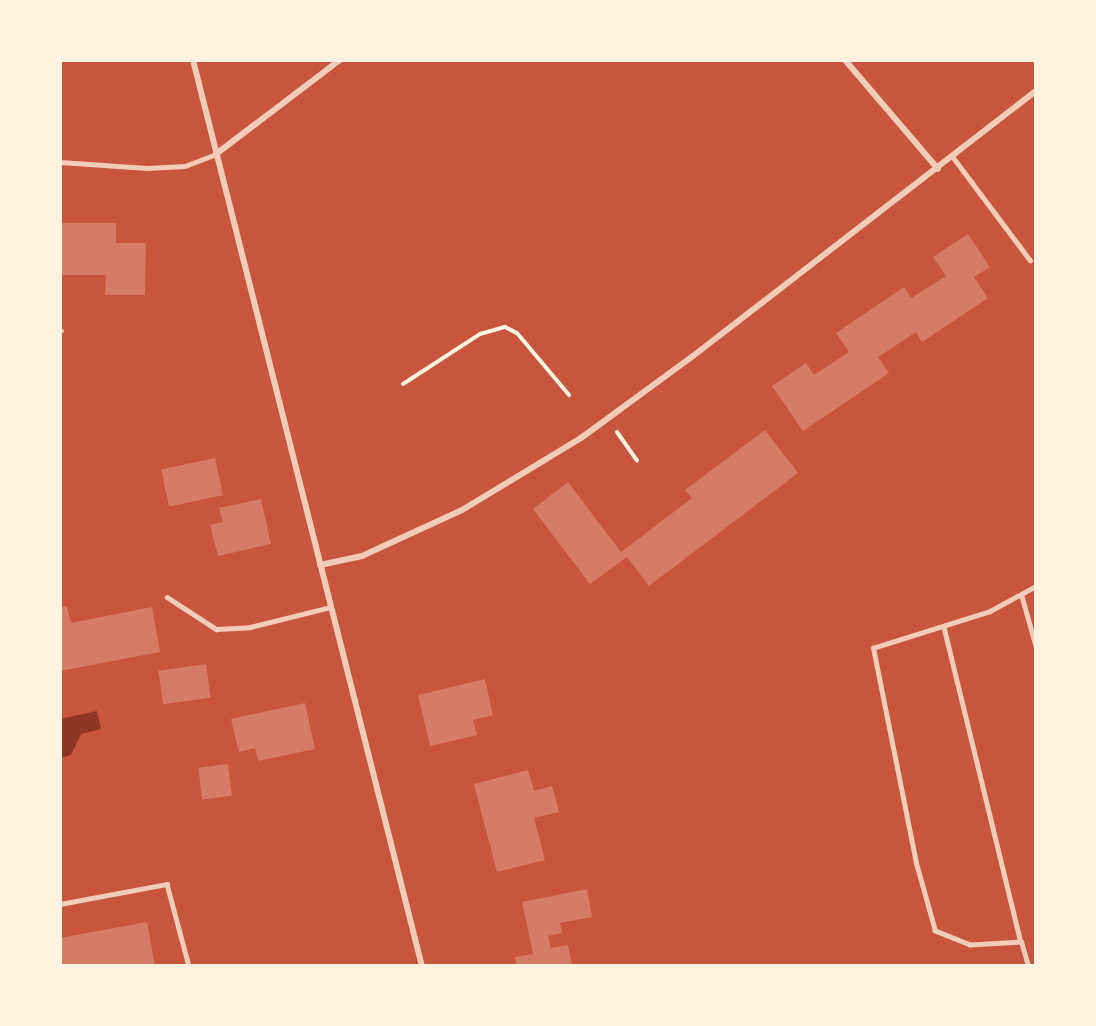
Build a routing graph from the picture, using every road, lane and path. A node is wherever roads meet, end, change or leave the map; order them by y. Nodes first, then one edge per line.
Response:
1 (193, 60) edge
2 (340, 60) edge
3 (845, 60) edge
4 (1036, 92) edge
5 (216, 154) junction
6 (953, 157) junction
7 (60, 162) edge
8 (938, 169) junction
9 (1030, 260) dead end
10 (403, 384) dead end
11 (569, 395) dead end
12 (608, 418) junction
13 (637, 461) dead end
14 (320, 565) junction
15 (1036, 586) edge
16 (1022, 596) junction
17 (167, 597) dead end
18 (331, 607) junction
19 (944, 627) junction
20 (1036, 646) edge
21 (60, 904) edge
22 (1021, 942) junction
23 (189, 966) edge
24 (422, 966) edge
25 (1028, 966) edge

1 - 5 street
2 - 5 street
3 - 8 street
4 - 6 street
5 - 7 lane
5 - 14 street
6 - 8 street
6 - 9 lane
8 - 12 street
10 - 11 path
12 - 13 path
12 - 14 street
14 - 18 street
15 - 16 lane
16 - 19 lane
16 - 20 lane
17 - 18 lane
18 - 24 street
19 - 22 lane
19 - 22 lane
21 - 23 lane
22 - 25 lane

